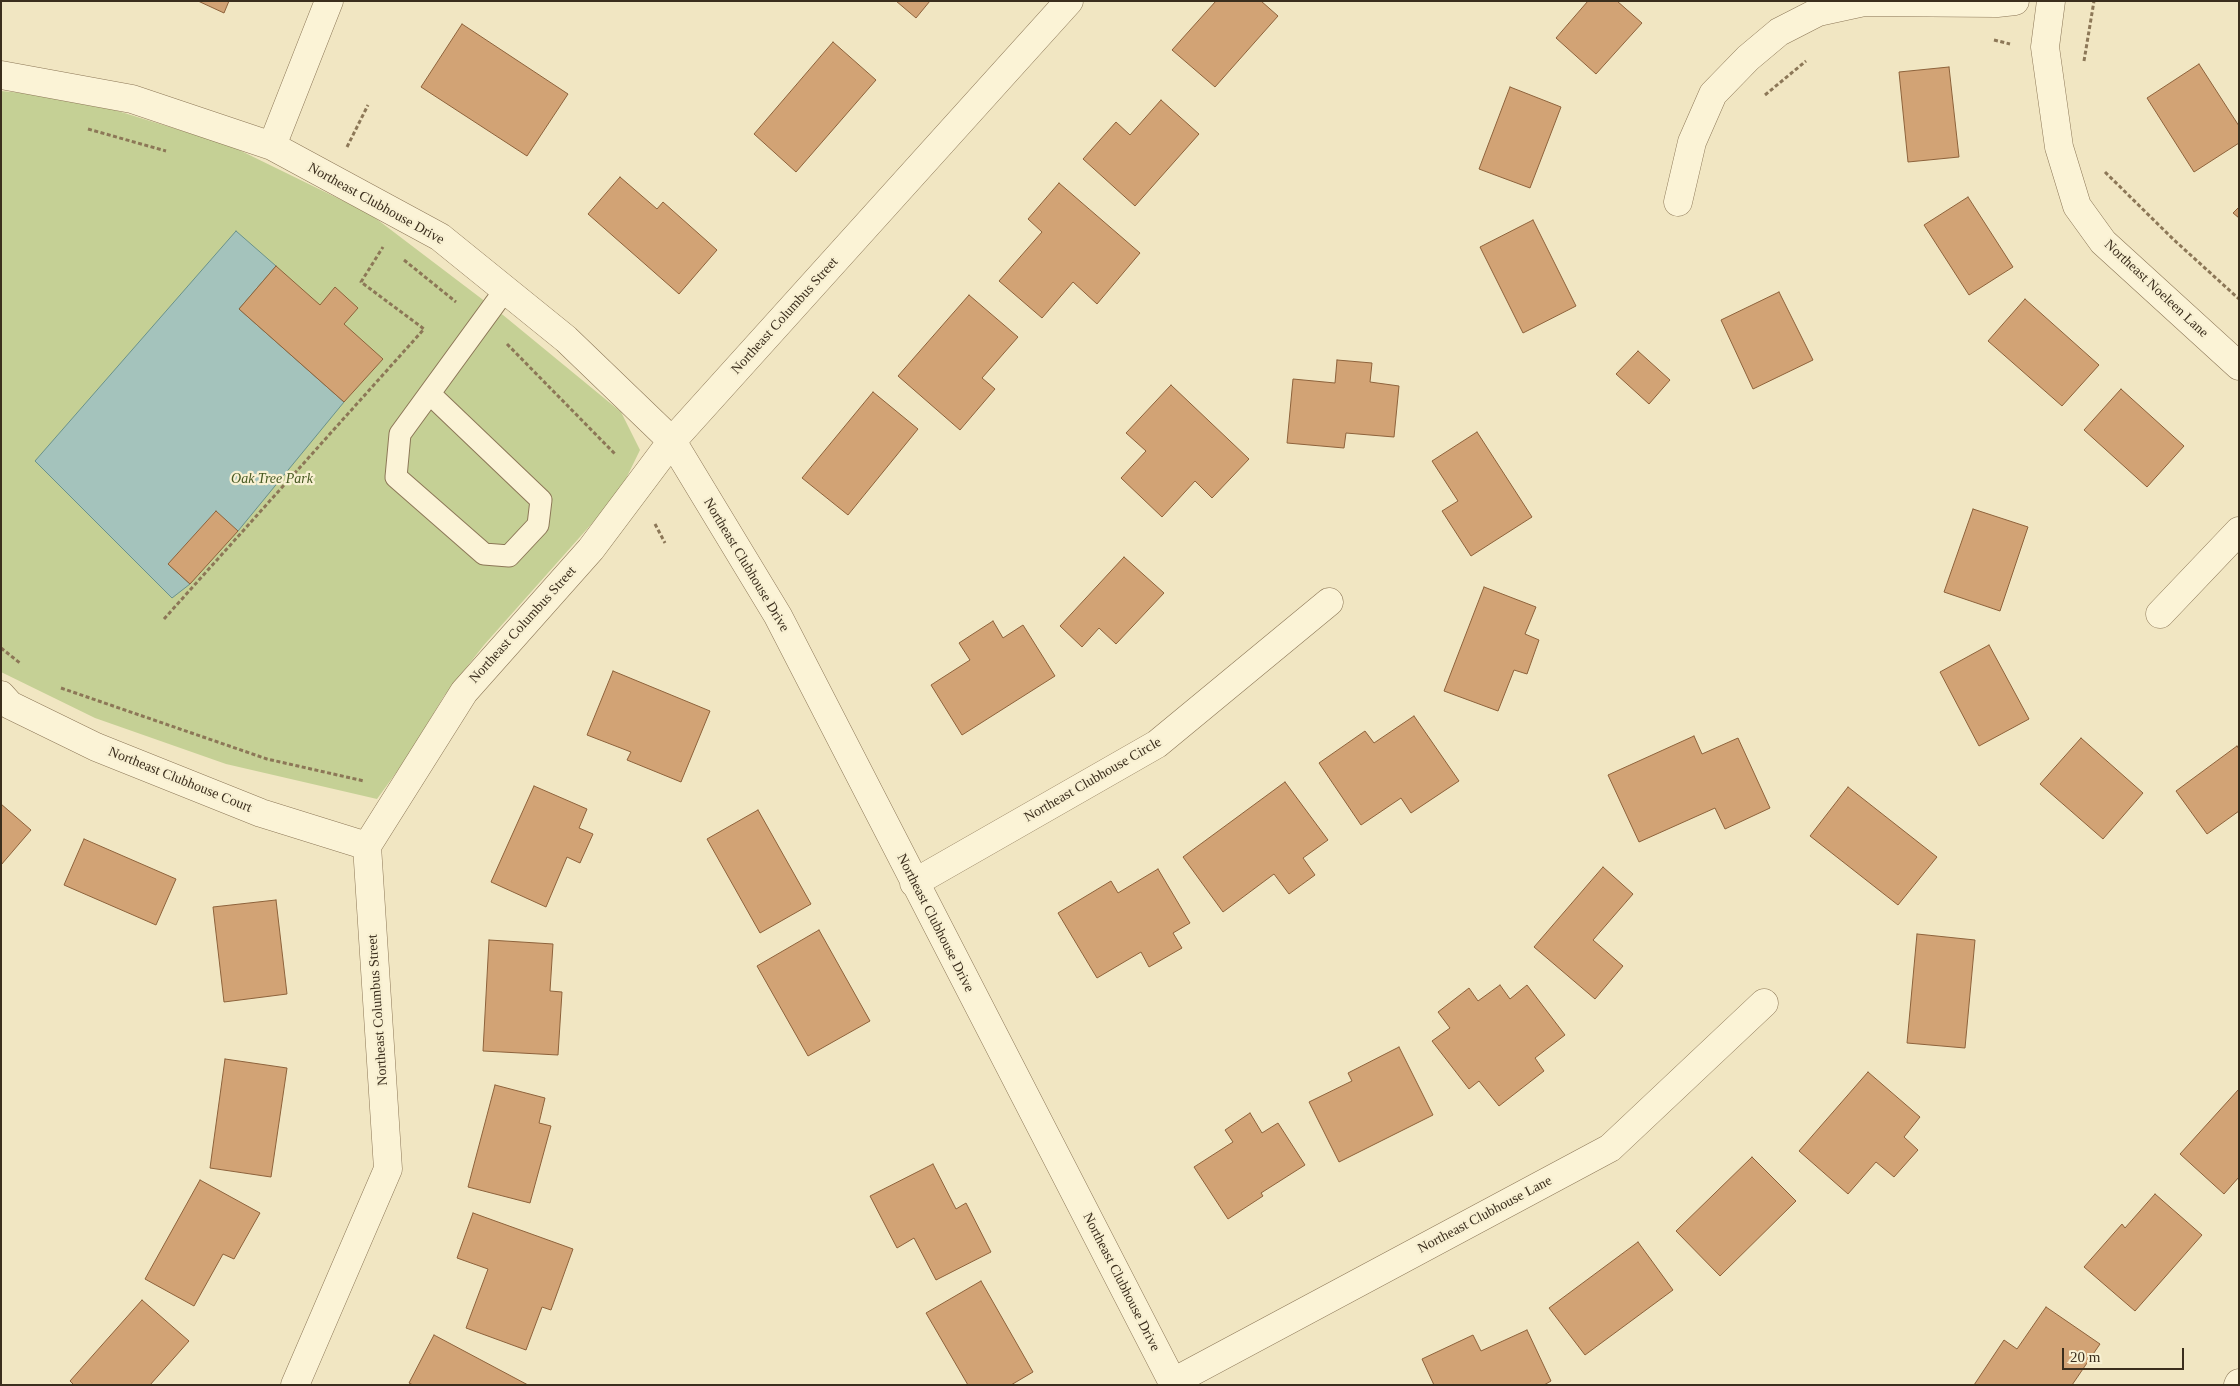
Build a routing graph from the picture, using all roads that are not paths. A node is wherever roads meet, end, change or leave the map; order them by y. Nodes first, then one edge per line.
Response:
1 (329, 1) edge
2 (1069, 1) edge
3 (2016, 1) edge
4 (2052, 1) edge
5 (1, 75) edge
6 (272, 146) junction
7 (1678, 202) dead end
8 (505, 290) junction
9 (2239, 366) edge
10 (430, 394) junction
11 (672, 441) junction
12 (2239, 531) edge
13 (1329, 602) dead end
14 (2160, 614) dead end
15 (1, 695) edge
16 (367, 846) junction
17 (914, 883) junction
18 (1764, 1003) dead end
19 (1173, 1383) edge
20 (295, 1385) edge

1 - 6 street
2 - 11 street, Northeast Columbus Street
3 - 7 street
4 - 9 street, Northeast Noeleen Lane
5 - 6 street, Northeast Clubhouse Drive
6 - 8 street, Northeast Clubhouse Drive
8 - 10 lane
8 - 11 street, Northeast Clubhouse Drive
10 - 10 lane
11 - 16 street, Northeast Columbus Street
11 - 17 street, Northeast Clubhouse Drive
12 - 14 street
13 - 17 street, Northeast Clubhouse Circle
15 - 16 street, Northeast Clubhouse Court
16 - 20 street, Northeast Columbus Street
17 - 19 street, Northeast Clubhouse Drive
18 - 19 street, Northeast Clubhouse Lane

